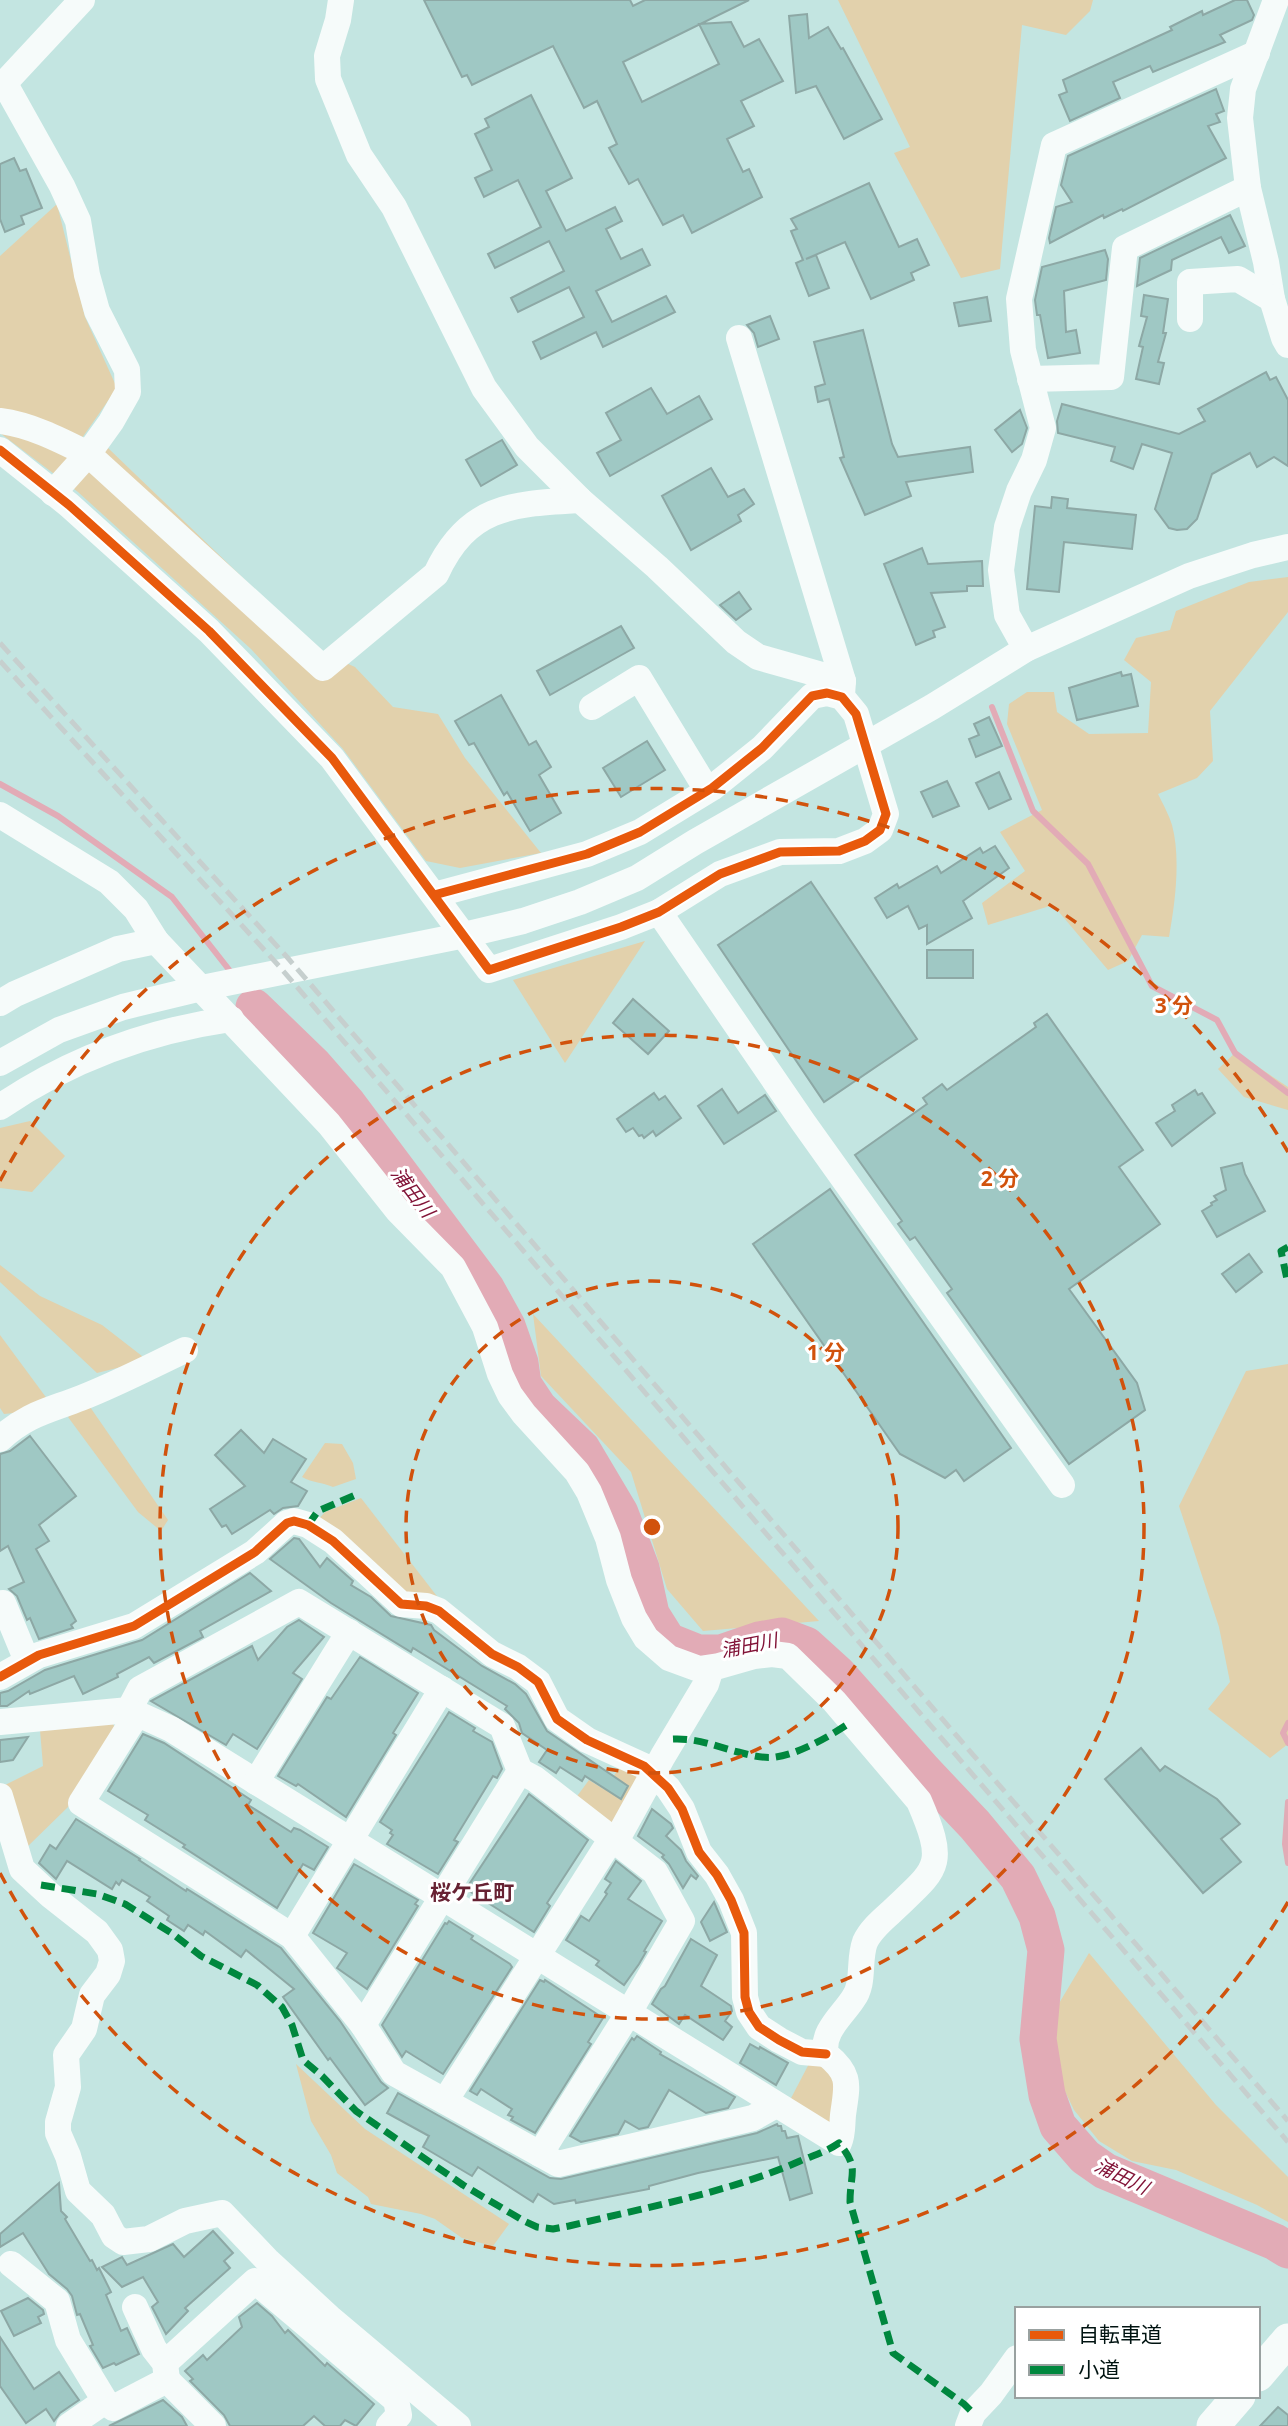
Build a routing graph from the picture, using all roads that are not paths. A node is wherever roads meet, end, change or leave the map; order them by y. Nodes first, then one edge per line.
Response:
1 (82, 0) edge
2 (341, 0) edge
3 (1276, 0) edge
4 (1257, 53) junction
5 (2, 86) edge
6 (1248, 188) junction
7 (1272, 299) junction
8 (1190, 319) dead end
9 (738, 338) dead end
10 (1288, 345) edge
11 (1030, 379) junction
12 (0, 421) edge
13 (0, 450) edge
14 (88, 454) junction
15 (53, 492) junction
16 (580, 500) junction
17 (1288, 547) edge
18 (1026, 649) junction
19 (842, 689) junction
20 (592, 707) dead end
21 (866, 746) junction
22 (708, 790) junction
23 (4, 823) edge
24 (434, 895) junction
25 (659, 912) junction
26 (156, 941) junction
27 (0, 1003) edge
28 (231, 1019) junction
29 (0, 1063) edge
30 (0, 1107) edge
31 (185, 1350) dead end
32 (0, 1439) edge
33 (1062, 1485) dead end
34 (3, 1602) dead end
35 (349, 1632) junction
36 (27, 1661) junction
37 (711, 1668) junction
38 (0, 1677) edge
39 (443, 1689) junction
40 (133, 1712) junction
41 (0, 1722) edge
42 (520, 1771) junction
43 (654, 1775) junction
44 (256, 1782) junction
45 (0, 1796) edge
46 (351, 1840) junction
47 (614, 1840) junction
48 (442, 1896) junction
49 (292, 1936) junction
50 (537, 1955) junction
51 (628, 2014) junction
52 (363, 2025) junction
53 (825, 2054) junction
54 (445, 2101) junction
55 (775, 2105) junction
56 (540, 2154) junction
57 (11, 2264) dead end
58 (135, 2307) dead end
59 (1288, 2340) edge
60 (1015, 2361) edge
61 (166, 2371) junction
62 (1260, 2373) edge
63 (1237, 2398) edge
64 (113, 2412) edge
65 (69, 2426) edge
66 (214, 2426) edge
67 (389, 2426) edge
68 (458, 2426) edge
69 (968, 2426) edge
70 (1213, 2426) edge

1 - 5 street
2 - 16 street
3 - 4 street
4 - 6 street
4 - 11 street
5 - 14 street
6 - 7 street
6 - 11 street
7 - 8 street
7 - 10 street
9 - 19 street
11 - 18 street
12 - 14 street
13 - 15 street
14 - 15 street
14 - 16 street
15 - 24 street
16 - 19 street
17 - 18 street
18 - 21 street
19 - 21 street
19 - 22 street
20 - 22 street
21 - 25 street
21 - 29 street
22 - 24 street
23 - 26 street
24 - 25 street
25 - 33 street
26 - 27 street
26 - 28 street
28 - 30 street
28 - 37 street
31 - 32 street
34 - 36 street
35 - 39 street
35 - 40 street
35 - 44 street
36 - 38 street
36 - 43 street
37 - 43 street
37 - 53 street
39 - 42 street
39 - 46 street
40 - 41 street
40 - 44 street
40 - 49 street
42 - 47 street
42 - 48 street
43 - 47 street
43 - 53 street
44 - 46 street
45 - 68 street
46 - 48 street
46 - 49 street
47 - 50 street
47 - 51 street
48 - 50 street
48 - 52 street
49 - 52 street
50 - 51 street
50 - 54 street
51 - 55 street
51 - 56 street
52 - 54 street
53 - 55 street
54 - 56 street
55 - 56 street
57 - 64 street
58 - 61 street
59 - 62 main road
60 - 69 street
61 - 64 street
61 - 66 street
61 - 67 street
63 - 70 main road
64 - 65 street

